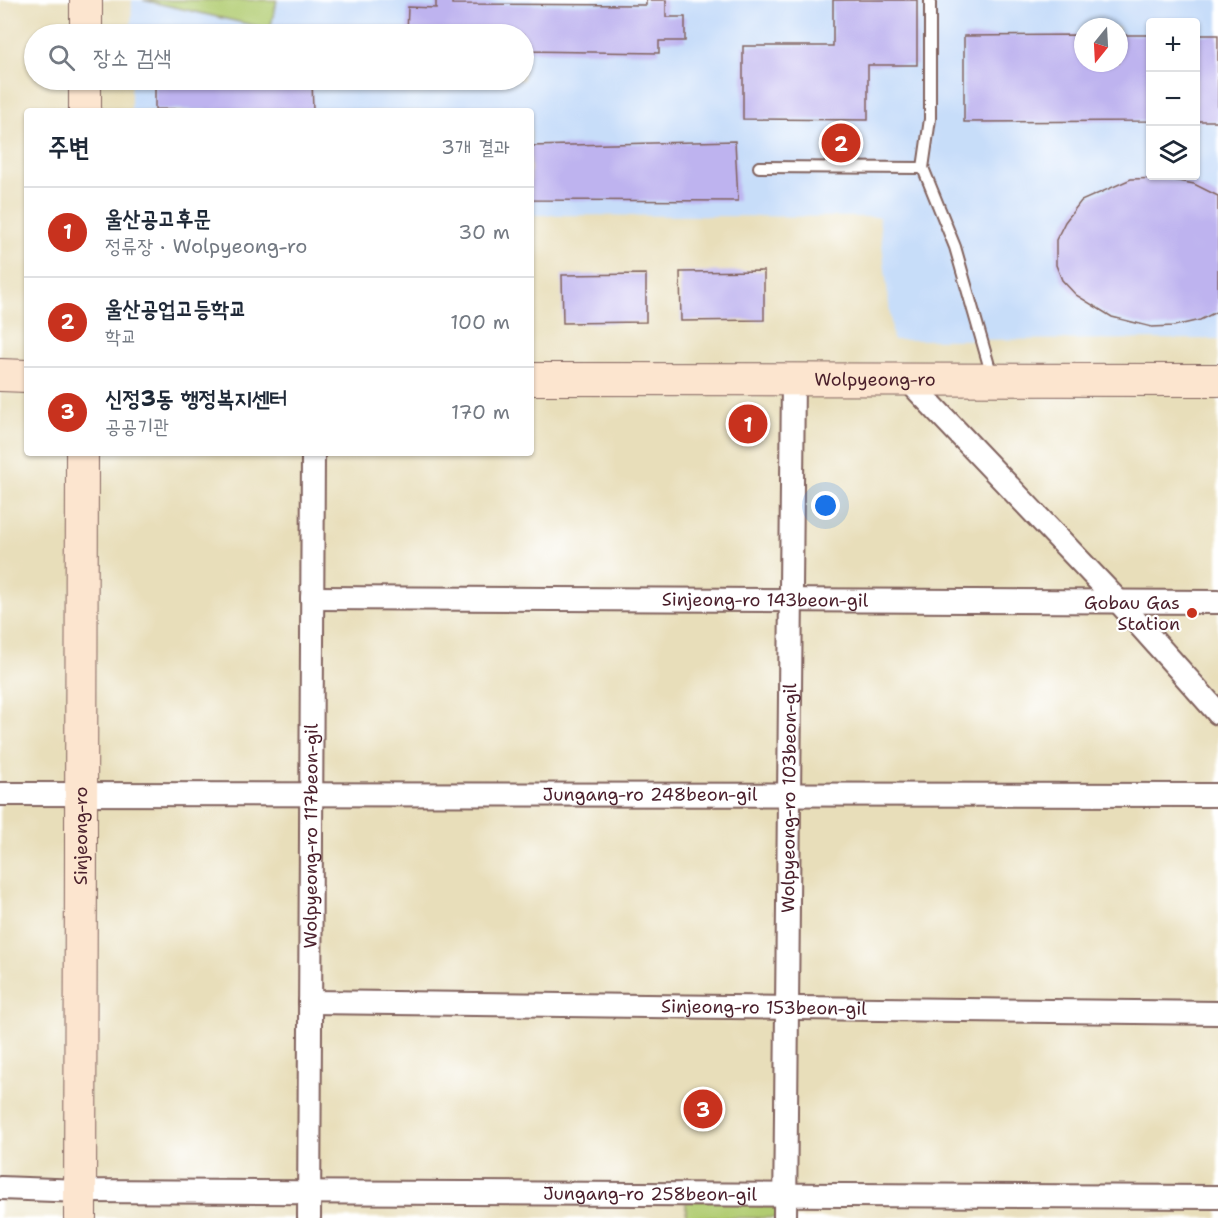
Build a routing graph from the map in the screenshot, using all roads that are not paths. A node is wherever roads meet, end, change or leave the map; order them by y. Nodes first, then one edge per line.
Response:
1 (86, 0) edge
2 (930, 0) edge
3 (86, 24) edge
4 (85, 90) edge
5 (85, 108) edge
6 (759, 167) dead end
7 (923, 168) junction
8 (0, 375) edge
9 (24, 376) edge
10 (534, 379) edge
11 (793, 379) junction
12 (907, 379) junction
13 (993, 380) junction
14 (1218, 380) edge
15 (82, 456) edge
16 (313, 456) edge
17 (312, 598) junction
18 (791, 600) junction
19 (1118, 601) junction
20 (1218, 602) edge
21 (1218, 713) edge
22 (0, 794) edge
23 (81, 795) junction
24 (311, 795) junction
25 (789, 795) junction
26 (1218, 795) edge
27 (310, 1002) junction
28 (787, 1008) junction
29 (1218, 1013) edge
30 (0, 1188) edge
31 (309, 1192) junction
32 (785, 1195) junction
33 (1218, 1197) edge
34 (81, 1205) edge
35 (309, 1218) edge
36 (785, 1218) edge

1 - 3 main road
2 - 7 lane
4 - 5 main road
6 - 7 lane
7 - 13 lane
8 - 9 main road
10 - 11 main road, Wolpyeong-ro
11 - 12 main road, Wolpyeong-ro
11 - 18 street, Wolpyeong-ro 103beon-gil
12 - 13 main road, Wolpyeong-ro
12 - 19 street
13 - 14 main road, Wolpyeong-ro
15 - 23 main road, Sinjeong-ro
16 - 17 street, Wolpyeong-ro 117beon-gil
17 - 18 street, Sinjeong-ro 143beon-gil
17 - 24 street, Wolpyeong-ro 117beon-gil
18 - 19 street, Sinjeong-ro 143beon-gil
18 - 25 street, Wolpyeong-ro 103beon-gil
19 - 20 street, Sinjeong-ro 143beon-gil
19 - 21 street
22 - 23 street, Jungang-ro 248beon-gil
23 - 24 street, Jungang-ro 248beon-gil
23 - 34 main road, Sinjeong-ro
24 - 25 street, Jungang-ro 248beon-gil
24 - 27 street, Wolpyeong-ro 117beon-gil
25 - 26 street, Jungang-ro 248beon-gil
25 - 28 street, Wolpyeong-ro 103beon-gil
27 - 28 street, Sinjeong-ro 153beon-gil
27 - 31 street, Wolpyeong-ro 117beon-gil
28 - 29 street, Sinjeong-ro 153beon-gil
28 - 32 street, Wolpyeong-ro 103beon-gil
30 - 34 street, Jungang-ro 258beon-gil
31 - 32 street, Jungang-ro 258beon-gil
31 - 34 street, Jungang-ro 258beon-gil
31 - 35 street, Wolpyeong-ro 117beon-gil
32 - 33 street, Jungang-ro 258beon-gil
32 - 36 street, Wolpyeong-ro 103beon-gil

